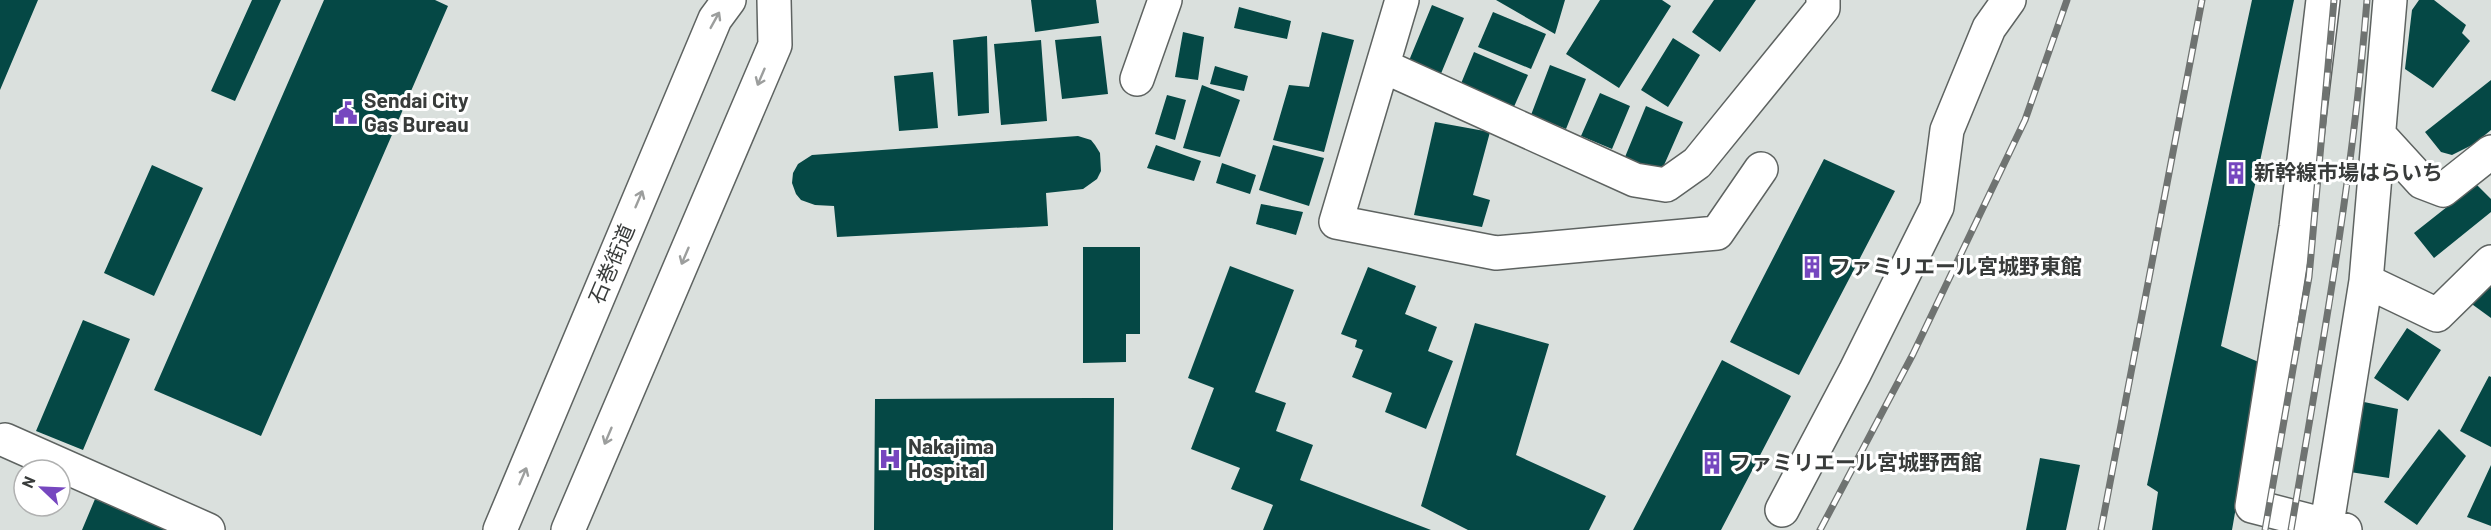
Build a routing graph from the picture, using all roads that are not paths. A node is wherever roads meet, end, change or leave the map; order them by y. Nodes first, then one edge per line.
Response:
1 (729, 0) edge
2 (774, 0) edge
3 (1165, 0) edge
4 (1402, 0) edge
5 (1823, 0) edge
6 (2009, 0) edge
7 (2323, 0) edge
8 (2394, 3) edge
9 (1383, 66) junction
10 (1137, 79) dead end
11 (2379, 135) junction
12 (2491, 152) edge
13 (1761, 169) dead end
14 (2491, 262) edge
15 (2367, 281) junction
16 (5, 440) dead end
17 (1782, 510) dead end
18 (2333, 529) edge
19 (208, 530) edge
20 (500, 530) edge
21 (568, 530) edge

20 -> 1 street, 石巻街道
2 -> 21 street
3 - 10 street
4 - 9 street
5 - 9 street
6 - 17 street
7 - 18 street
8 - 11 street
9 - 13 street
11 - 12 street
11 - 15 street
14 - 15 street
15 - 18 street
16 - 19 street

